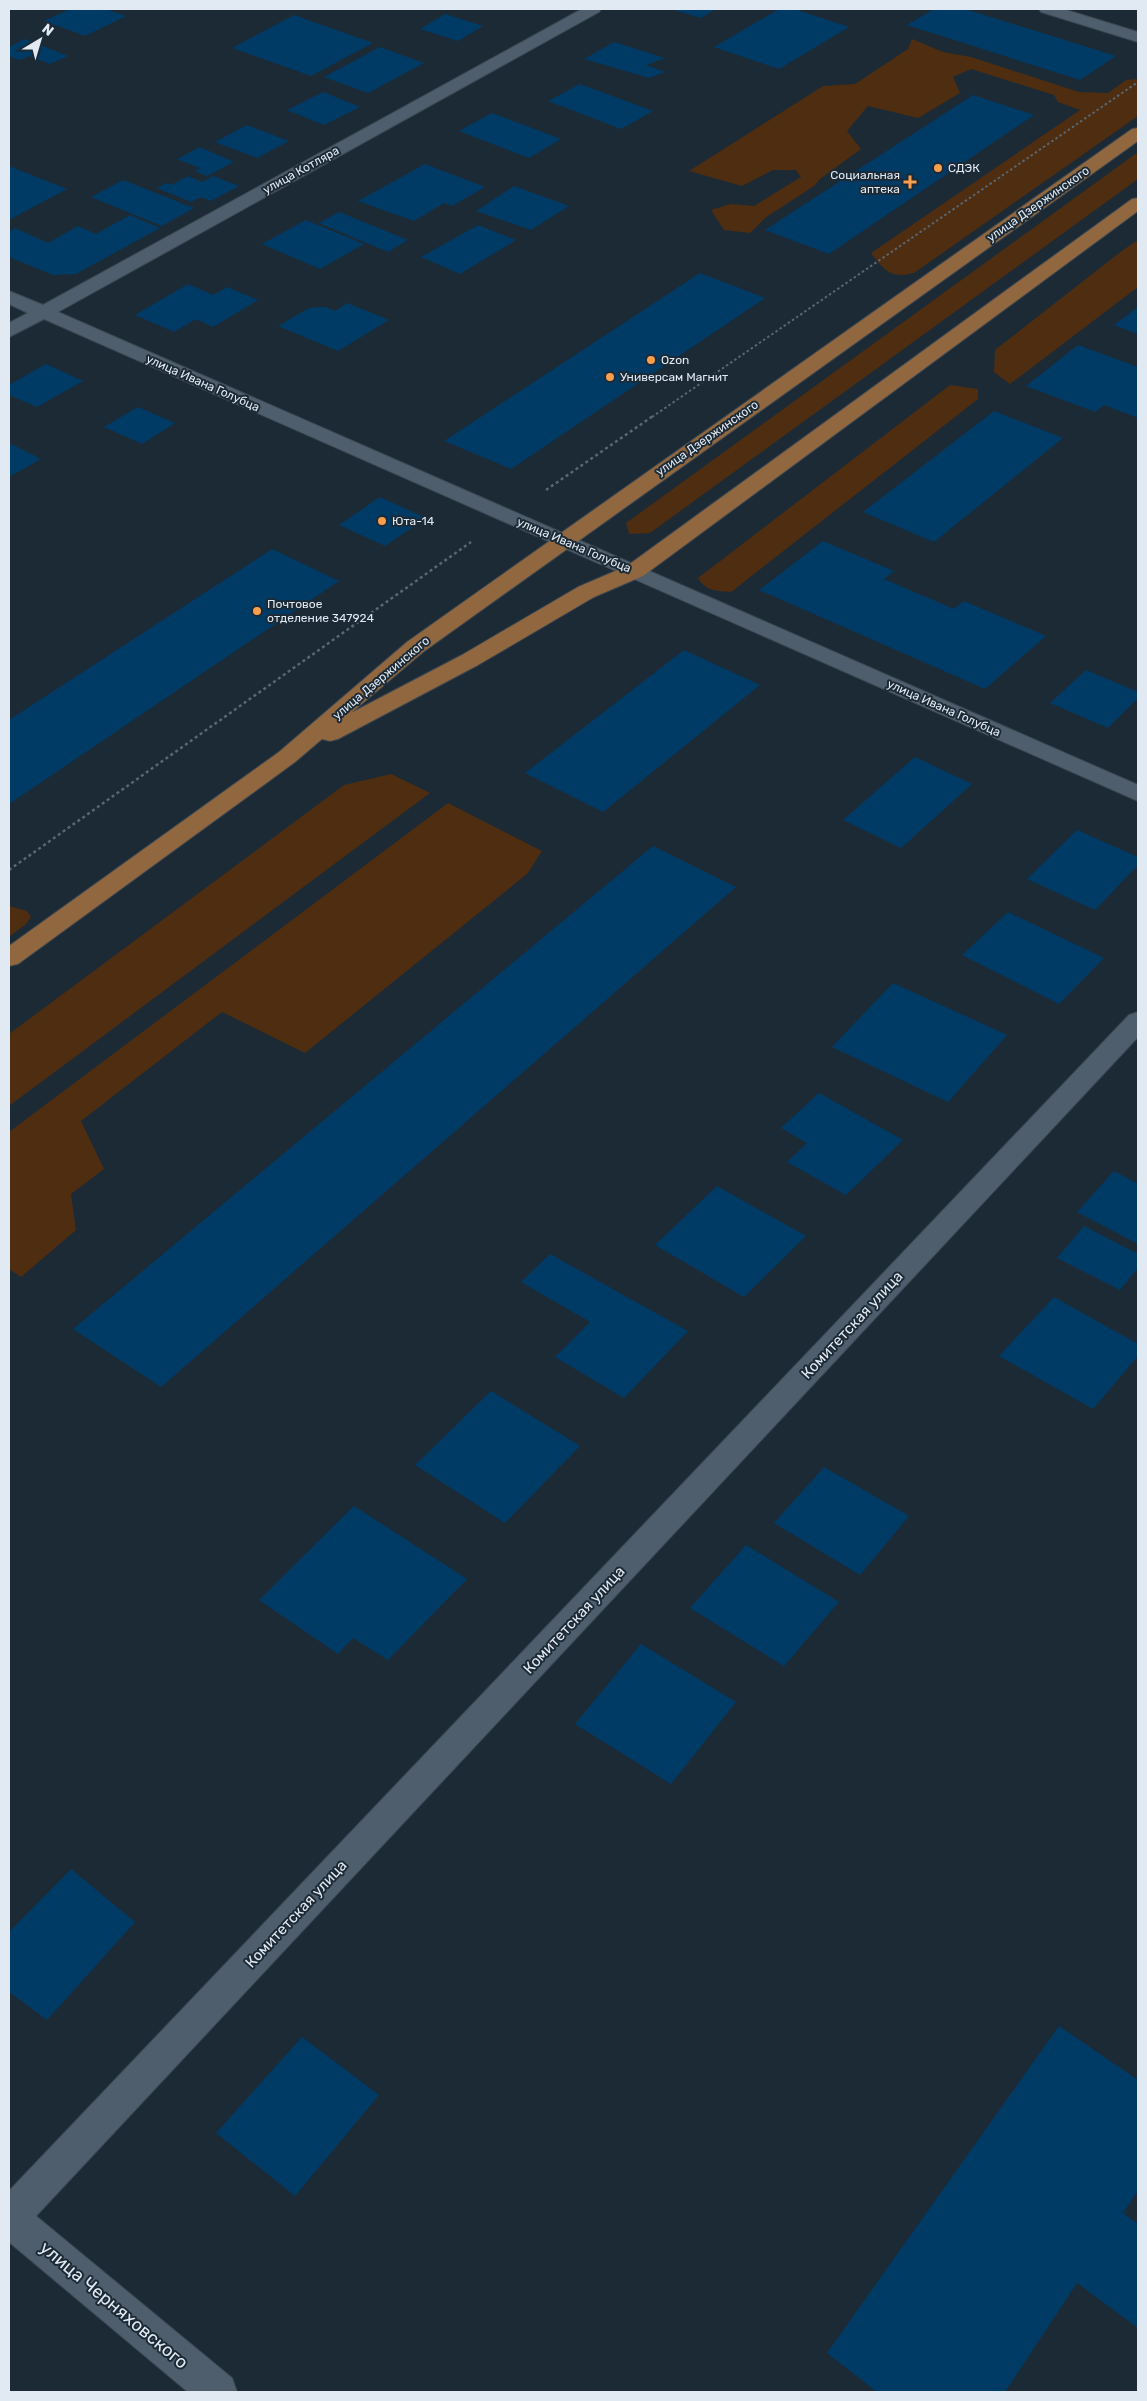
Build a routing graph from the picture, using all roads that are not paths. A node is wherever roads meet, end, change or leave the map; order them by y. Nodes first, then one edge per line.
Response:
1 (593, 9) edge
2 (1047, 9) edge
3 (1138, 37) edge
4 (1138, 133) edge
5 (1138, 203) edge
6 (9, 297) edge
7 (43, 312) junction
8 (9, 331) edge
9 (564, 540) junction
10 (635, 571) junction
11 (287, 757) junction
12 (1138, 794) edge
13 (9, 958) edge
14 (1138, 1021) edge
15 (9, 2218) edge
16 (218, 2392) edge

1 - 7 street, улица Котляра
2 - 3 street
4 - 9 main road, улица Дзержинского
5 - 10 main road, улица Дзержинского
6 - 7 street, улица Ивана Голубца
7 - 8 street, улица Котляра
7 - 9 street, улица Ивана Голубца
9 - 10 street, улица Ивана Голубца
9 - 11 main road, улица Дзержинского
10 - 11 main road, улица Дзержинского
10 - 12 street, улица Ивана Голубца
11 - 13 main road, улица Дзержинского
14 - 15 street, Комитетская улица
15 - 16 street, улица Черняховского

